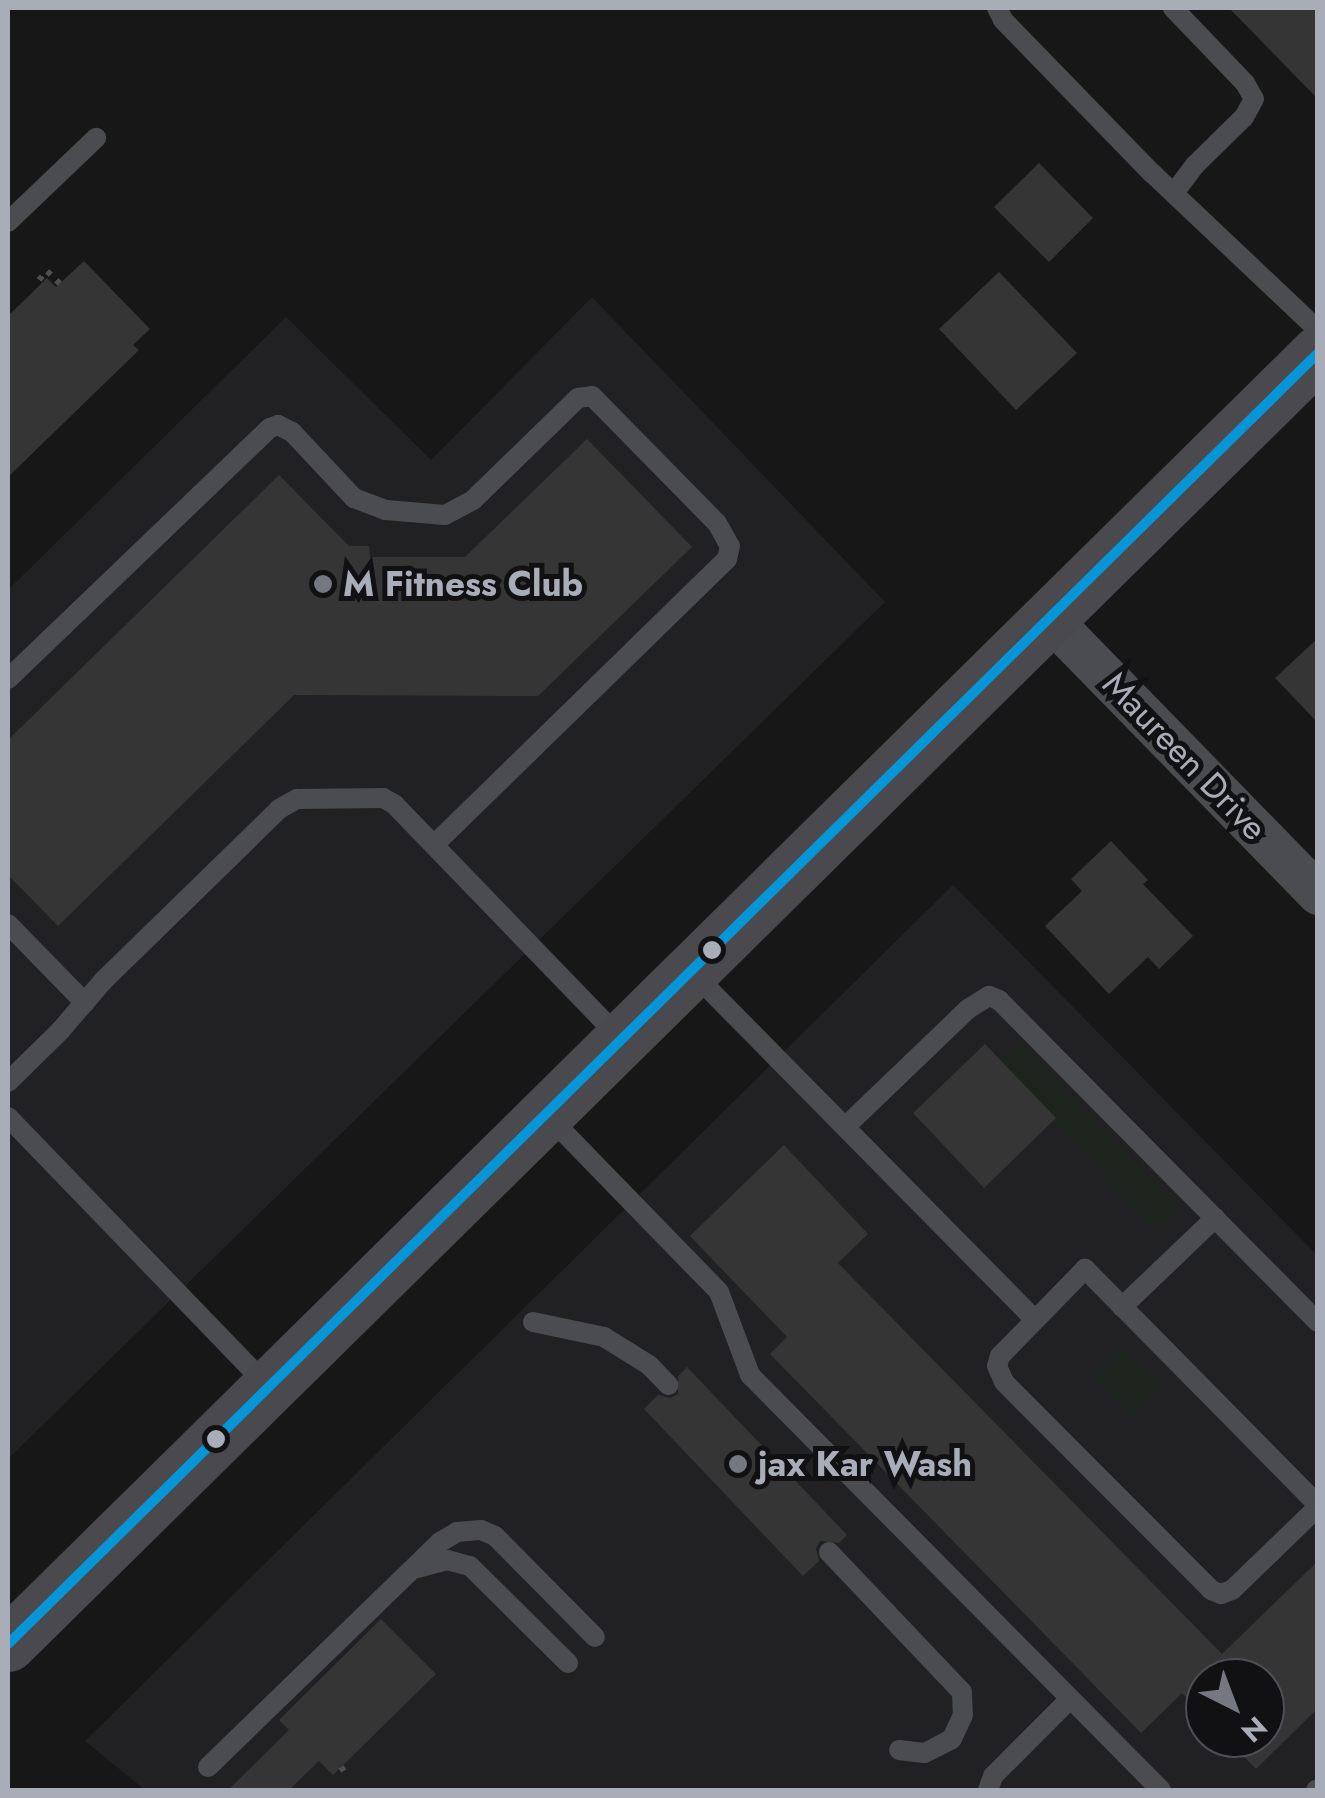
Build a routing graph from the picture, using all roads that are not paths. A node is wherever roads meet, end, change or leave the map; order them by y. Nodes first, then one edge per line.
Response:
1 (997, 8) edge
2 (1172, 8) edge
3 (96, 138) dead end
4 (1174, 193) junction
5 (8, 222) edge
6 (1318, 330) edge
7 (1318, 352) edge
8 (1052, 620) junction
9 (8, 679) edge
10 (435, 844) junction
11 (1318, 894) edge
12 (8, 924) edge
13 (690, 970) junction
14 (84, 1003) junction
15 (621, 1038) junction
16 (8, 1082) edge
17 (545, 1113) junction
18 (8, 1116) edge
19 (845, 1127) junction
20 (1215, 1218) junction
21 (1122, 1307) junction
22 (1034, 1319) junction
23 (533, 1322) dead end
24 (1318, 1322) edge
25 (668, 1385) dead end
26 (268, 1386) junction
27 (1318, 1506) edge
28 (829, 1552) dead end
29 (410, 1572) junction
30 (595, 1636) dead end
31 (8, 1644) edge
32 (568, 1663) dead end
33 (1070, 1699) junction
34 (899, 1750) dead end
35 (208, 1767) dead end
36 (988, 1790) edge
37 (1160, 1790) edge

1 - 4 lane
2 - 4 lane
3 - 5 lane
4 - 6 lane
7 - 8 main road
8 - 11 street, Maureen Drive
8 - 13 main road
9 - 10 lane
10 - 14 lane
10 - 15 lane
12 - 14 lane
13 - 15 main road
13 - 19 lane
14 - 16 lane
15 - 17 main road
17 - 26 main road
17 - 33 lane
18 - 26 lane
19 - 20 lane
19 - 22 lane
20 - 21 lane
20 - 24 lane
21 - 22 lane
21 - 27 lane
22 - 27 lane
23 - 25 lane
26 - 31 main road
28 - 34 lane
29 - 30 lane
29 - 32 lane
29 - 35 lane
33 - 36 lane
33 - 37 lane

